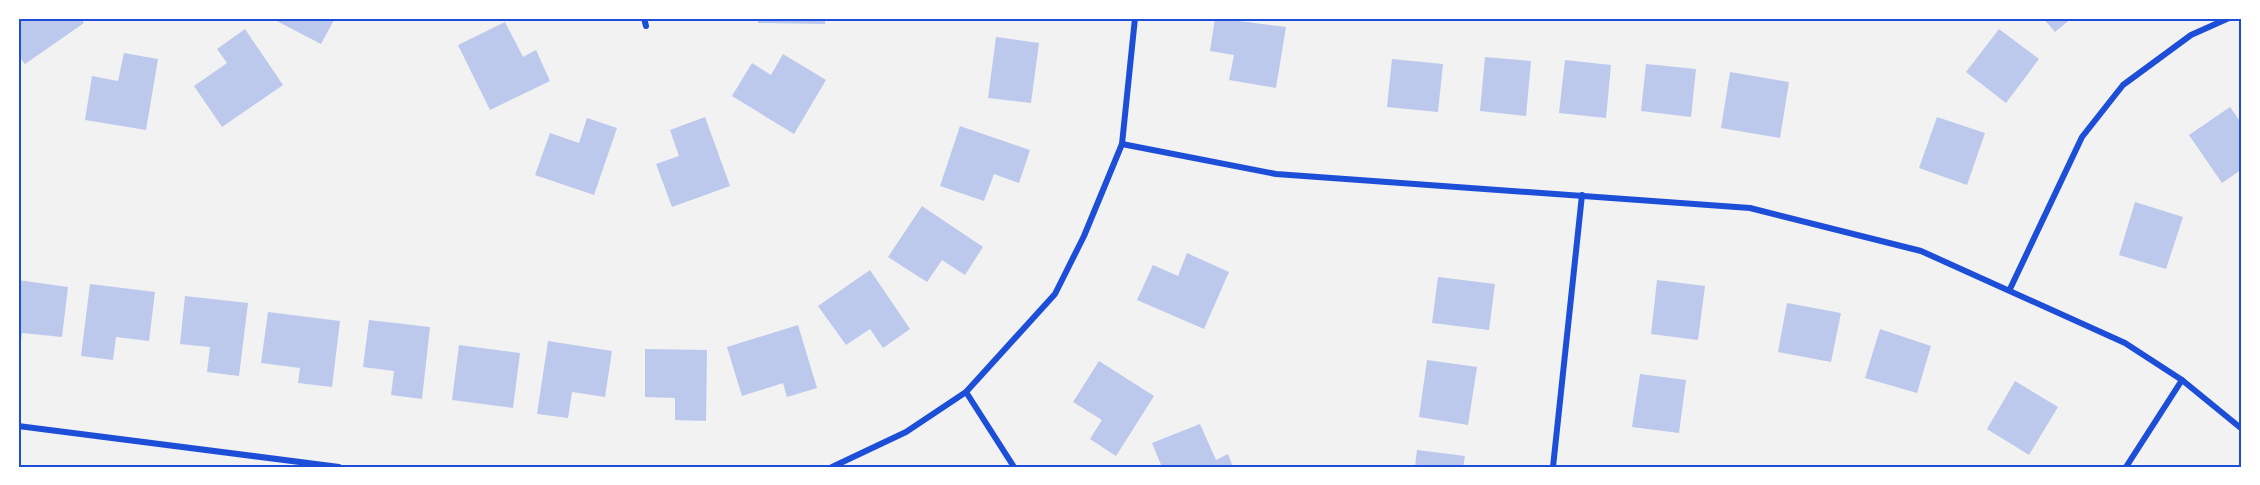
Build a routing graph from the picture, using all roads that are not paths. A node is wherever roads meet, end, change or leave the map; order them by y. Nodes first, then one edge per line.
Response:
1 (644, 18) edge
2 (1135, 18) edge
3 (2229, 18) edge
4 (646, 26) dead end
5 (1122, 144) junction
6 (1582, 195) junction
7 (2010, 289) junction
8 (2182, 380) junction
9 (966, 392) junction
10 (18, 426) edge
11 (2242, 429) edge
12 (339, 467) edge
13 (832, 467) edge
14 (1014, 467) edge
15 (1553, 467) edge
16 (2126, 467) edge

1 - 4 street
2 - 5 street
3 - 7 street
5 - 6 street
5 - 9 street
6 - 7 street
6 - 15 street
7 - 8 street
8 - 11 street
8 - 16 street
9 - 13 street
9 - 14 street
10 - 12 street

